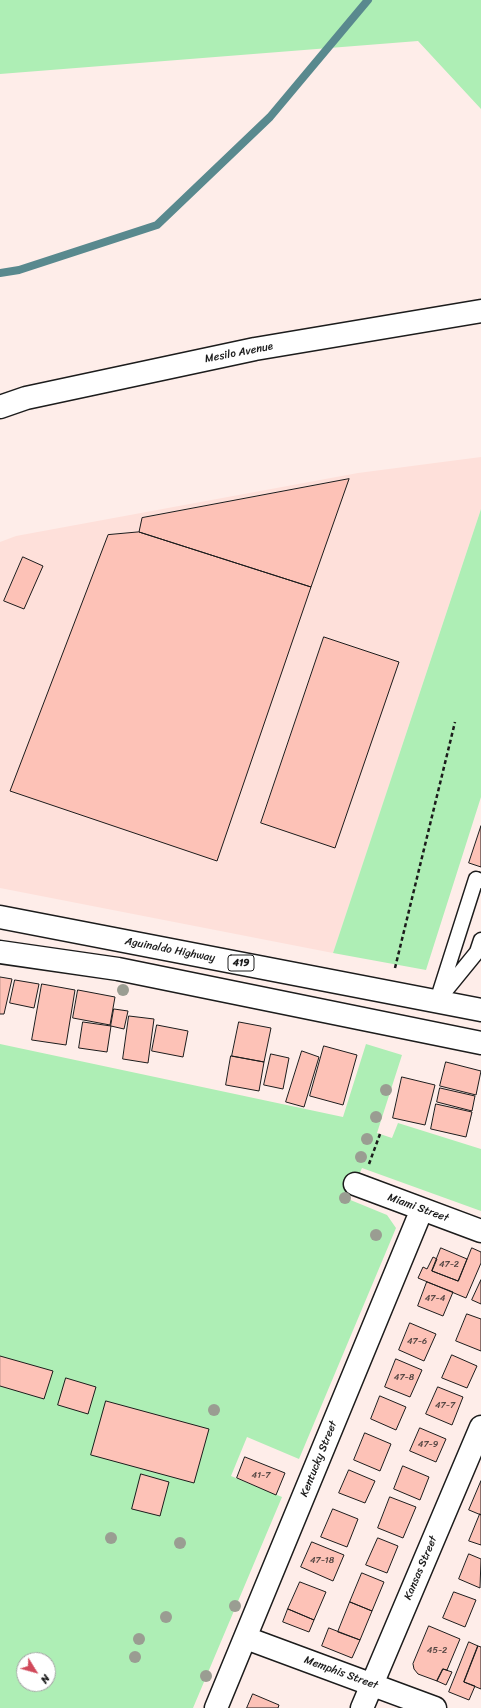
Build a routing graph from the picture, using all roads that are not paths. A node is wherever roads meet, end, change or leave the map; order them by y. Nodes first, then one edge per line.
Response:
1 (481, 311) edge
2 (0, 407) edge
3 (481, 881) edge
4 (0, 917) edge
5 (481, 940) edge
6 (0, 952) edge
7 (437, 1001) junction
8 (481, 1010) edge
9 (481, 1043) edge
10 (358, 1186) road end
11 (422, 1209) junction
12 (481, 1231) edge
13 (481, 1427) edge
14 (246, 1638) junction
15 (372, 1684) junction
16 (216, 1708) edge
17 (362, 1708) edge
18 (435, 1708) edge

1 - 2 street, Mesilo Avenue
3 - 7 lane
4 - 7 street, Aguinaldo Highway / 419
5 - 7 lane
6 - 9 street
7 - 8 street, Aguinaldo Highway / 419
10 - 11 street, Miami Street
11 - 12 street, Miami Street
11 - 14 street, Kentucky Street
13 - 15 street, Kansas Street
14 - 15 street, Memphis Street
14 - 16 street, Kentucky Street
15 - 17 street, Kansas Street
15 - 18 street, Memphis Street

